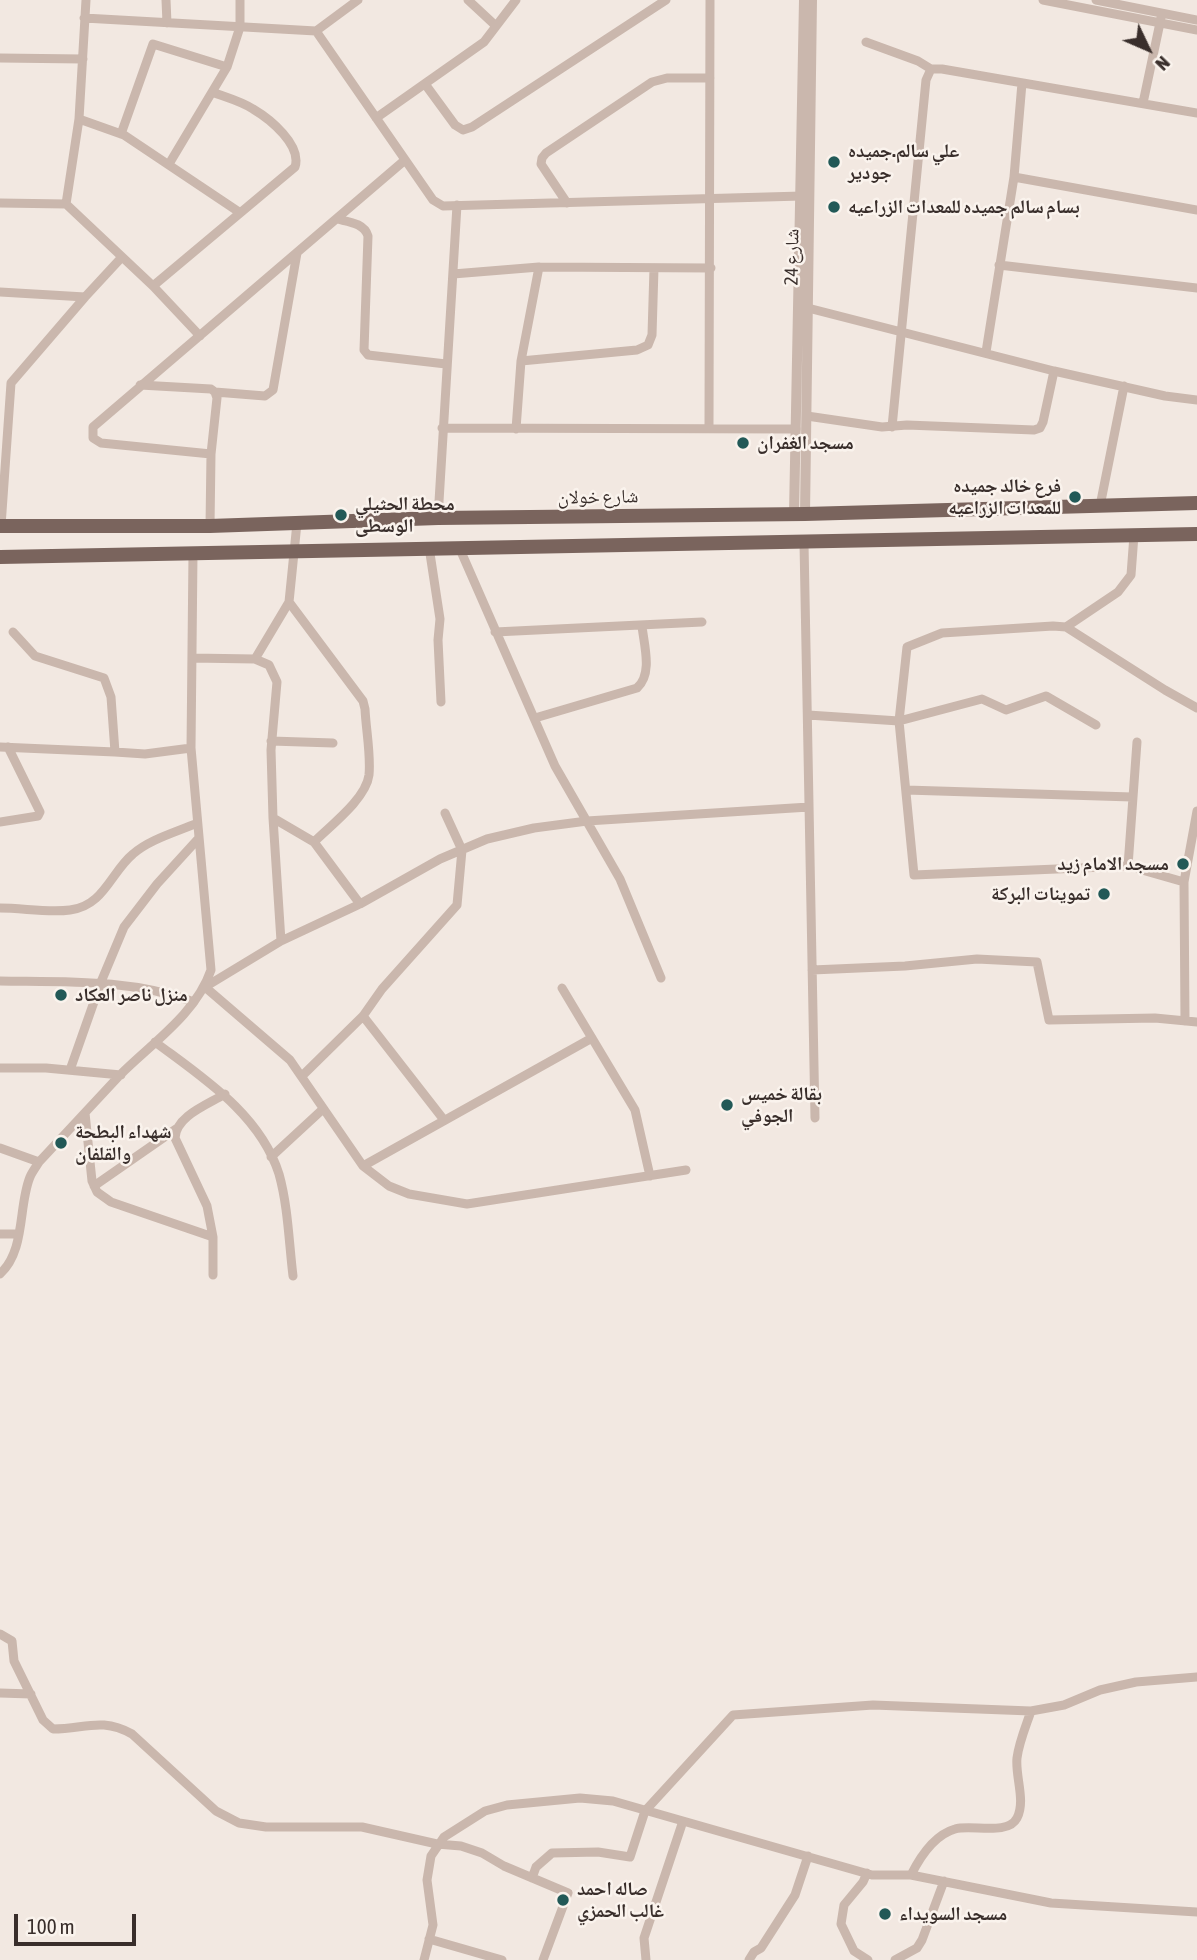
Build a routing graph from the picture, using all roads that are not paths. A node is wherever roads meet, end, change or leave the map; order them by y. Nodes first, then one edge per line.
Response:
1 (86, 0) edge
2 (166, 0) edge
3 (240, 0) edge
4 (358, 0) edge
5 (468, 0) edge
6 (516, 0) edge
7 (663, 0) edge
8 (710, 0) edge
9 (804, 0) edge
10 (813, 0) edge
11 (1043, 0) edge
12 (1096, 0) edge
13 (84, 18) junction
14 (1161, 18) junction
15 (1197, 20) edge
16 (167, 23) junction
17 (496, 26) junction
18 (240, 27) junction
19 (1197, 30) edge
20 (316, 31) junction
21 (866, 42) dead end
22 (0, 58) edge
23 (83, 59) junction
24 (226, 67) junction
25 (930, 69) junction
26 (710, 78) junction
27 (1022, 83) junction
28 (425, 84) junction
29 (212, 92) junction
30 (1143, 103) junction
31 (1197, 113) edge
32 (376, 118) junction
33 (79, 119) junction
34 (121, 134) junction
35 (405, 160) junction
36 (169, 164) junction
37 (1014, 177) junction
38 (802, 196) junction
39 (711, 199) junction
40 (568, 202) junction
41 (0, 203) edge
42 (66, 204) junction
43 (457, 205) junction
44 (1197, 210) edge
45 (239, 212) junction
46 (337, 219) junction
47 (297, 253) junction
48 (122, 257) junction
49 (999, 265) junction
50 (538, 267) junction
51 (654, 268) junction
52 (711, 268) junction
53 (453, 274) junction
54 (153, 286) junction
55 (1197, 288) edge
56 (0, 292) edge
57 (85, 296) junction
58 (804, 307) junction
59 (901, 332) junction
60 (200, 336) junction
61 (986, 352) junction
62 (522, 361) junction
63 (446, 364) junction
64 (1054, 371) junction
65 (140, 385) junction
66 (1124, 386) junction
67 (215, 392) junction
68 (1197, 400) edge
69 (807, 416) junction
70 (709, 427) junction
71 (892, 427) junction
72 (442, 428) junction
73 (516, 429) junction
74 (796, 429) junction
75 (211, 454) junction
76 (1197, 503) edge
77 (1100, 506) junction
78 (799, 514) junction
79 (438, 518) junction
80 (298, 523) junction
81 (0, 526) edge
82 (211, 526) junction
83 (1197, 534) edge
84 (1134, 535) junction
85 (804, 542) junction
86 (429, 547) junction
87 (459, 547) junction
88 (295, 552) junction
89 (193, 553) junction
90 (0, 557) edge
91 (289, 602) junction
92 (702, 622) dead end
93 (642, 626) junction
94 (1066, 627) junction
95 (13, 632) dead end
96 (495, 632) junction
97 (192, 658) junction
98 (255, 659) junction
99 (441, 702) dead end
100 (1197, 708) edge
101 (808, 715) junction
102 (535, 718) junction
103 (899, 721) junction
104 (1096, 725) dead end
105 (271, 741) junction
106 (1137, 742) dead end
107 (333, 743) dead end
108 (4, 747) edge
109 (191, 748) junction
110 (115, 752) junction
111 (906, 790) junction
112 (1132, 797) junction
113 (809, 807) junction
114 (1197, 811) edge
115 (445, 813) dead end
116 (273, 818) junction
117 (587, 821) junction
118 (0, 822) edge
119 (197, 823) junction
120 (198, 839) junction
121 (314, 842) junction
122 (462, 850) junction
123 (1128, 866) junction
124 (1184, 882) junction
125 (360, 904) junction
126 (0, 908) edge
127 (281, 941) junction
128 (812, 970) junction
129 (661, 978) dead end
130 (0, 981) edge
131 (101, 982) junction
132 (205, 988) junction
133 (562, 988) dead end
134 (194, 1002) junction
135 (363, 1016) junction
136 (1185, 1021) junction
137 (1197, 1022) edge
138 (592, 1038) junction
139 (155, 1042) junction
140 (0, 1068) edge
141 (70, 1070) junction
142 (121, 1075) junction
143 (302, 1076) junction
144 (225, 1094) junction
145 (323, 1109) junction
146 (85, 1113) junction
147 (815, 1118) dead end
148 (444, 1120) junction
149 (176, 1129) junction
150 (0, 1149) edge
151 (271, 1157) junction
152 (39, 1162) junction
153 (363, 1166) junction
154 (686, 1170) dead end
155 (650, 1176) junction
156 (94, 1186) junction
157 (0, 1234) edge
158 (19, 1234) junction
159 (213, 1237) junction
160 (0, 1274) edge
161 (213, 1275) dead end
162 (293, 1276) dead end
163 (0, 1634) edge
164 (1197, 1677) edge
165 (0, 1693) edge
166 (31, 1694) junction
167 (1031, 1711) junction
168 (645, 1811) junction
169 (683, 1821) junction
170 (437, 1844) junction
171 (808, 1856) junction
172 (867, 1873) junction
173 (911, 1875) junction
174 (532, 1878) junction
175 (944, 1881) junction
176 (1197, 1912) edge
177 (429, 1939) junction
178 (424, 1960) edge
179 (502, 1960) edge
180 (543, 1960) edge
181 (646, 1960) edge
182 (749, 1960) edge
183 (868, 1960) edge
184 (895, 1960) edge

1 - 13 street
2 - 16 street
3 - 18 street
4 - 20 street
5 - 17 street
6 - 17 street
7 - 28 street
8 - 26 street
9 - 38 street, شارع 24
10 - 58 street, شارع 24
11 - 14 street
12 - 14 street
13 - 16 street
13 - 23 street
14 - 15 street
14 - 19 street
14 - 30 street
16 - 18 street
17 - 28 street
18 - 20 street
18 - 24 street
20 - 32 street
21 - 25 street
22 - 23 street
23 - 33 street
24 - 29 street
24 - 34 street
25 - 27 street
25 - 59 street
26 - 39 street
26 - 40 street
27 - 30 street
27 - 37 street
28 - 32 street
29 - 36 street
29 - 45 street
30 - 31 street
32 - 35 street
33 - 34 street
33 - 42 street
34 - 36 street
35 - 43 street
35 - 46 street
36 - 45 street
37 - 44 street
37 - 49 street
38 - 39 street
38 - 58 street, شارع 24
39 - 40 street
39 - 52 street
40 - 43 street
41 - 42 street
42 - 48 street
43 - 53 street
45 - 54 street
46 - 47 street
46 - 63 street
47 - 60 street
47 - 67 street
48 - 54 street
48 - 57 street
49 - 55 street
49 - 61 street
50 - 51 street
50 - 53 street
50 - 62 street
51 - 52 street
51 - 62 street
52 - 70 street
53 - 63 street
54 - 60 street
56 - 57 street
57 - 81 street
58 - 59 street
58 - 69 street, شارع 24
58 - 74 street, شارع 24
59 - 61 street
59 - 71 street
60 - 65 street
61 - 64 street
62 - 73 street
63 - 72 street
64 - 66 street
64 - 71 street
65 - 67 street
65 - 75 street
66 - 68 street
66 - 77 street
67 - 75 street
69 - 71 street
69 - 78 street, شارع 24
70 - 73 street
70 - 74 street
72 - 73 street
72 - 79 street
74 - 78 street, شارع 24
75 - 82 street
76 - 77 main road, شارع خولان
77 - 78 main road, شارع خولان
78 - 79 main road, شارع خولان
79 - 80 main road, شارع خولان
80 - 82 main road, شارع خولان
80 - 88 street
81 - 82 main road, شارع خولان
83 - 84 main road
84 - 85 main road
84 - 94 street
85 - 87 main road
85 - 101 street
86 - 87 main road
86 - 88 main road
86 - 99 street
87 - 96 street
88 - 89 main road
88 - 91 street
89 - 90 main road
89 - 97 street
91 - 98 street
91 - 121 street
92 - 93 street
93 - 96 street
93 - 102 street
94 - 100 street
94 - 103 street
95 - 110 street
96 - 102 street
97 - 98 street
97 - 109 street
98 - 105 street
101 - 103 street
101 - 113 street
102 - 117 street
103 - 104 street
103 - 111 street
105 - 107 street
105 - 116 street
106 - 112 street
108 - 110 street
108 - 118 street
109 - 110 street
109 - 119 street
111 - 112 street
111 - 123 street
112 - 123 street
113 - 117 street
113 - 128 street
114 - 124 street
115 - 122 street
116 - 121 street
116 - 127 street
117 - 122 street
117 - 129 street
119 - 120 street
119 - 126 street
120 - 131 street
120 - 132 street
121 - 125 street
122 - 125 street
122 - 135 street
123 - 124 street
124 - 136 street
125 - 127 street
127 - 132 street
128 - 136 street
128 - 147 street
130 - 131 street
131 - 134 street
131 - 141 street
132 - 134 street
132 - 143 street
133 - 138 street
134 - 139 street
135 - 143 street
135 - 148 street
136 - 137 street
138 - 148 street
138 - 155 street
139 - 142 street
139 - 144 street
140 - 141 street
141 - 142 street
142 - 146 street
143 - 145 street
144 - 149 street
144 - 151 street
145 - 151 street
145 - 153 street
146 - 152 street
146 - 156 street
148 - 153 street
149 - 156 street
149 - 159 street
150 - 152 street
151 - 162 street
152 - 158 street
153 - 155 street
154 - 155 street
156 - 159 street
157 - 158 street
158 - 160 street
159 - 161 street
163 - 166 street
164 - 167 street
165 - 166 street
166 - 170 street
167 - 168 street
167 - 173 street
168 - 169 street
168 - 170 street
168 - 174 street
169 - 171 street
169 - 181 street
170 - 174 street
170 - 177 street
171 - 172 street
171 - 182 street
172 - 173 street
172 - 183 street
173 - 175 street
174 - 180 street
175 - 176 street
175 - 184 street
177 - 178 street
177 - 179 street

